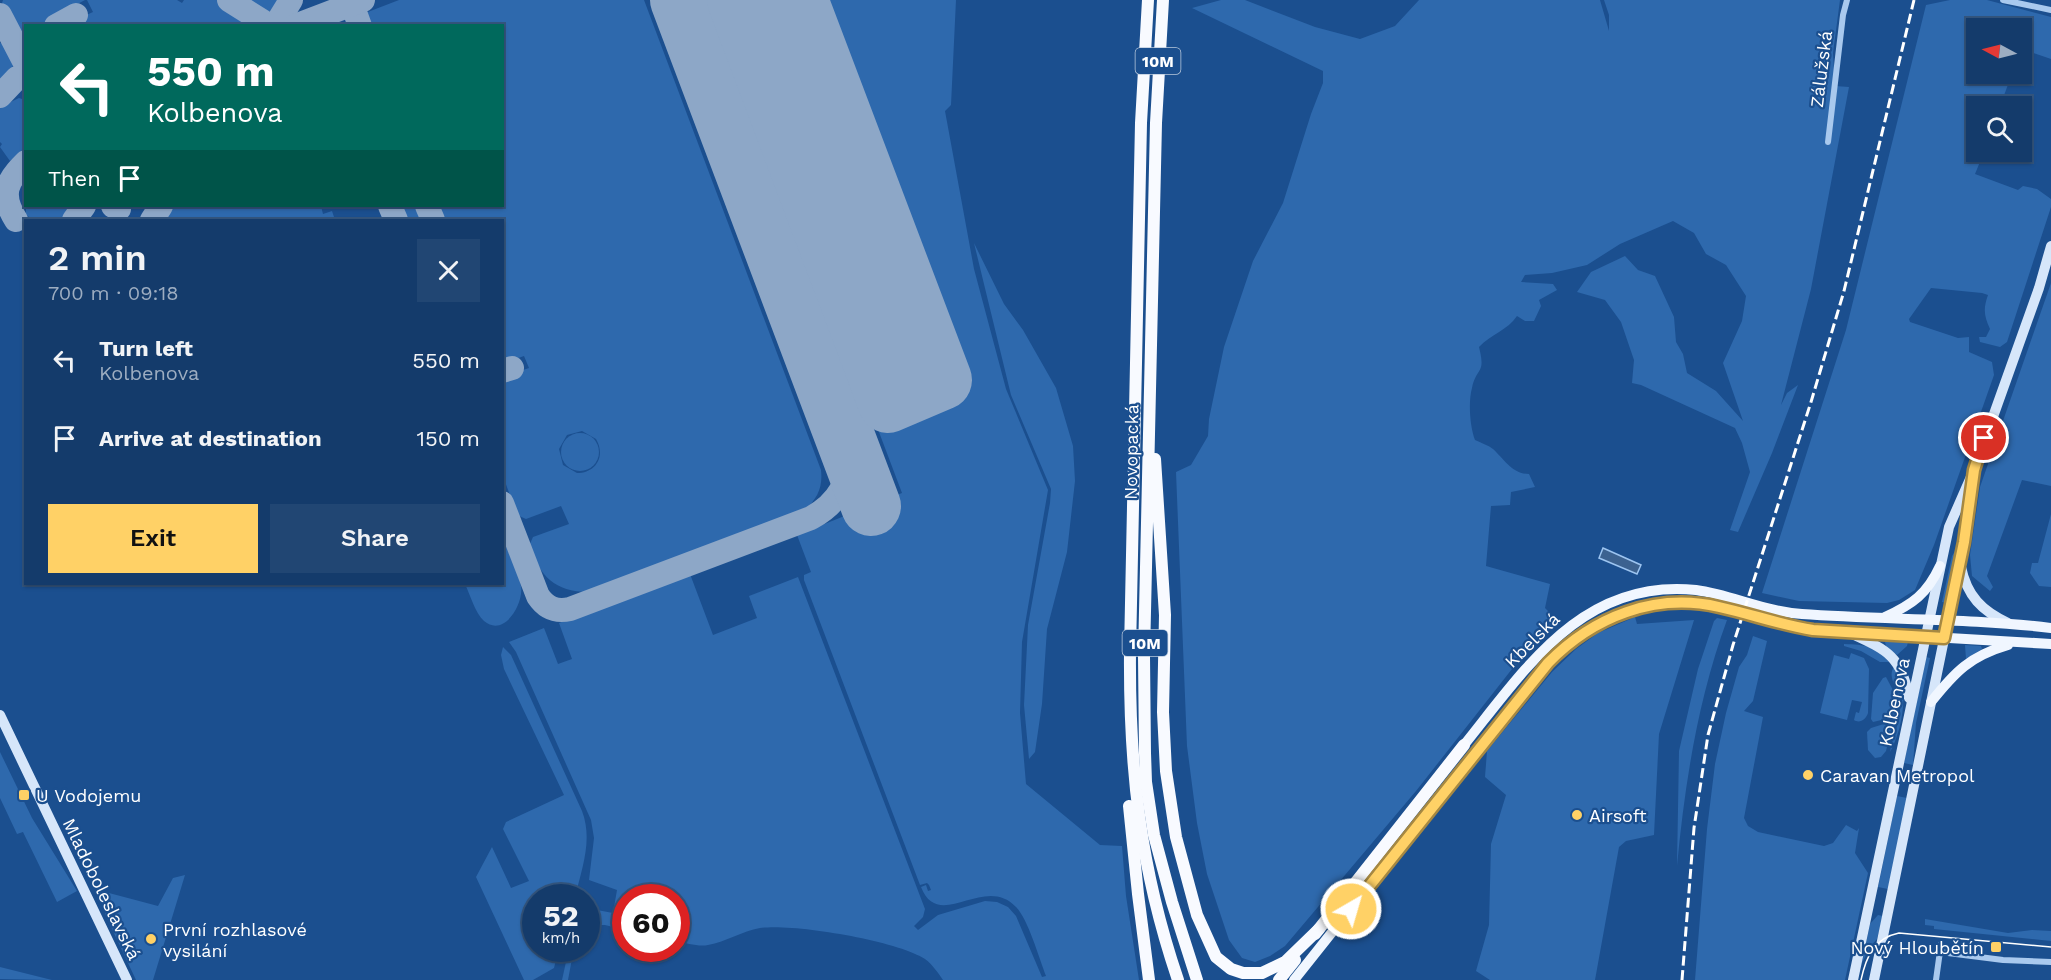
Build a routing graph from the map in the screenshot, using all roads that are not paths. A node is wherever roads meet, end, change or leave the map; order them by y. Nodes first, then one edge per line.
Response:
1 (1148, 0) edge
2 (1163, 0) edge
3 (1846, 0) edge
4 (2003, 0) edge
5 (2051, 10) edge
6 (1827, 142) dead end
7 (2051, 246) edge
8 (1150, 380) junction
9 (1974, 470) junction
10 (1960, 561) junction
11 (1940, 566) junction
12 (1883, 618) junction
13 (1928, 620) junction
14 (1947, 621) junction
15 (2011, 625) junction
16 (2051, 628) edge
17 (1852, 634) junction
18 (1925, 637) junction
19 (1944, 638) junction
20 (2018, 642) junction
21 (2051, 644) edge
22 (1931, 702) junction
23 (1911, 705) junction
24 (0, 715) edge
25 (1131, 736) junction
26 (1464, 746) joint
27 (1319, 929) junction
28 (1941, 944) dead end
29 (1940, 952) junction
30 (2051, 962) edge
31 (127, 980) edge
32 (1149, 980) edge
33 (1178, 980) edge
34 (1197, 980) edge
35 (1279, 980) edge
36 (1294, 980) edge
37 (1852, 980) edge
38 (1874, 980) edge
39 (1936, 980) edge

1 - 25 highway, Novopacká / 10M
2 - 8 highway, Novopacká / 10M
3 - 6 street, Zálužská
4 - 5 street
7 - 9 main road, Kolbenova
8 - 27 highway, 10M
8 - 34 highway, Novopacká / 10M
9 - 10 main road, Kolbenova
9 - 11 main road, Kolbenova
10 - 14 main road, Kolbenova
10 - 15 main road
11 - 12 main road
11 - 13 main road, Kolbenova
12 - 13 main road, Kbelská
12 - 26 main road, Kbelská
13 - 14 main road, Kbelská
13 - 18 main road, Kolbenova
14 - 15 main road, Kbelská
14 - 19 main road, Kolbenova
15 - 16 main road, Kbelská
17 - 18 main road, Kbelská
17 - 23 main road
17 - 36 main road, Kbelská
18 - 19 main road, Kbelská
18 - 23 main road, Kolbenova
19 - 20 main road, Kbelská
19 - 22 main road, Kolbenova
20 - 21 main road, Kbelská
20 - 22 main road
22 - 38 main road, Kolbenova
23 - 37 main road, Kolbenova
24 - 31 main road, Mladoboleslavská
25 - 32 highway, 10M
25 - 33 highway, 10M
26 - 27 highway, Kbelská
27 - 35 highway, Kbelská
28 - 29 street
29 - 30 street
29 - 39 street

